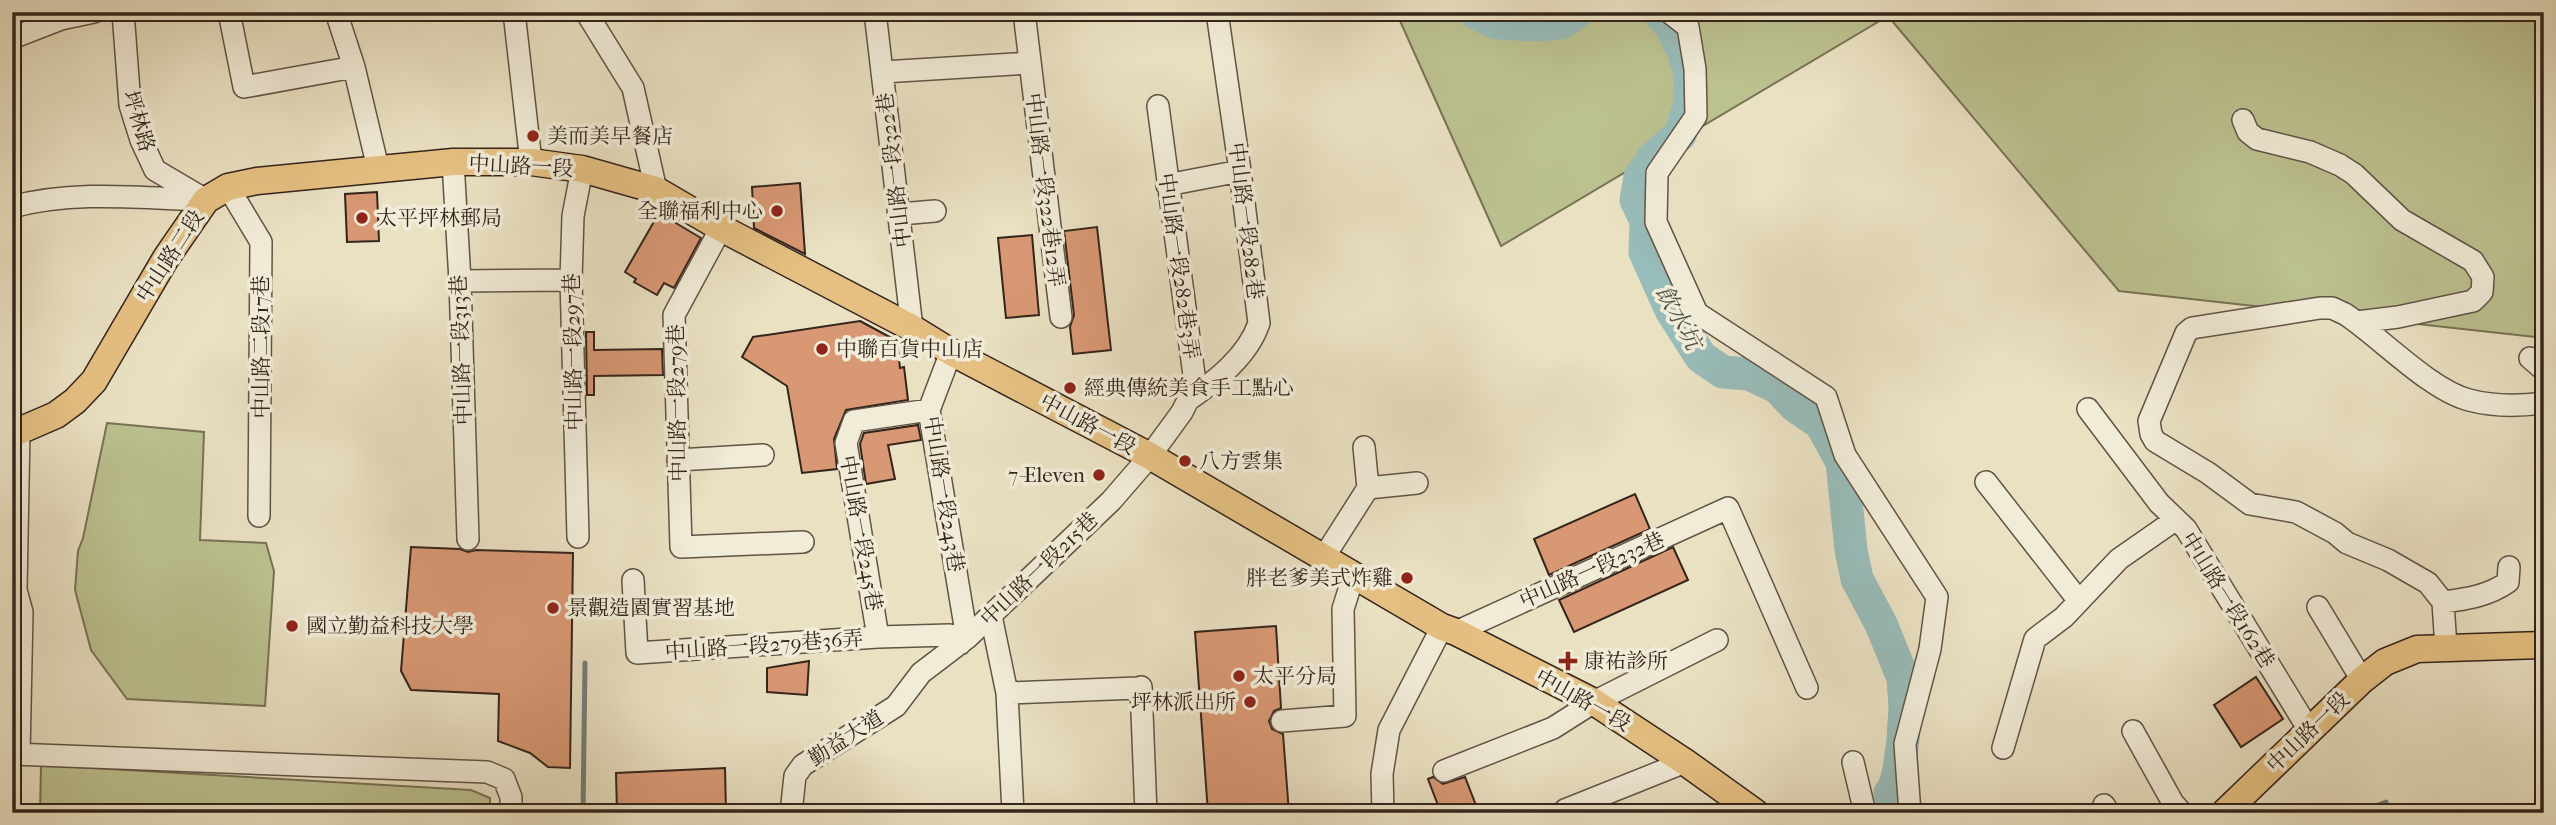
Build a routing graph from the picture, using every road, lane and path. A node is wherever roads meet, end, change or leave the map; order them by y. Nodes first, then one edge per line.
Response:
1 (94, 12) edge
2 (123, 12) edge
3 (229, 12) edge
4 (336, 12) edge
5 (514, 12) edge
6 (586, 12) edge
7 (876, 12) edge
8 (1024, 12) edge
9 (1217, 12) edge
10 (1669, 12) edge
11 (12, 38) edge
12 (1030, 63) junction
13 (354, 67) junction
14 (883, 72) junction
15 (1158, 106) dead end
16 (2243, 120) dead end
17 (453, 162) junction
18 (531, 162) junction
19 (379, 167) junction
20 (582, 169) junction
21 (1240, 171) junction
22 (1167, 185) junction
23 (656, 190) junction
24 (217, 193) junction
25 (12, 207) edge
26 (935, 211) dead end
27 (900, 214) junction
28 (721, 228) junction
29 (571, 280) junction
30 (460, 281) junction
31 (1061, 317) dead end
32 (2357, 322) junction
33 (912, 328) junction
34 (951, 352) junction
35 (1188, 400) junction
36 (2544, 403) edge
37 (2088, 409) dead end
38 (929, 410) junction
39 (16, 431) edge
40 (1364, 447) dead end
41 (763, 455) dead end
42 (1150, 456) junction
43 (678, 460) junction
44 (1986, 482) dead end
45 (1417, 483) dead end
46 (1368, 488) junction
47 (259, 516) dead end
48 (2175, 520) junction
49 (578, 537) dead end
50 (468, 539) dead end
51 (803, 542) dead end
52 (1324, 557) junction
53 (2509, 567) dead end
54 (1354, 574) junction
55 (633, 580) dead end
56 (14, 590) edge
57 (2079, 601) junction
58 (2443, 602) junction
59 (2318, 607) dead end
60 (991, 616) junction
61 (1449, 630) junction
62 (878, 637) junction
63 (1717, 640) dead end
64 (963, 641) junction
65 (2544, 645) edge
66 (2446, 648) junction
67 (2362, 680) junction
68 (1807, 688) dead end
69 (1007, 693) junction
70 (1594, 702) junction
71 (896, 706) joint
72 (1282, 721) dead end
73 (2309, 730) junction
74 (2133, 731) dead end
75 (2003, 748) dead end
76 (16, 754) edge
77 (1685, 762) junction
78 (1853, 762) dead end
79 (1444, 771) dead end
80 (1743, 810) edge
81 (510, 813) edge
82 (791, 813) edge
83 (1013, 813) edge
84 (1146, 813) edge
85 (1383, 813) edge
86 (1566, 813) edge
87 (1865, 813) edge
88 (1910, 813) edge
89 (2182, 813) edge
90 (2224, 813) edge

1 - 11 street
2 - 24 street, 坪林路
3 - 13 street
4 - 13 street
5 - 18 street
6 - 23 street
7 - 14 street, 中山路一段322巷
8 - 12 street, 中山路一段322巷12弄
9 - 21 street, 中山路一段282巷
10 - 88 street
12 - 14 street, 中山路一段322巷12弄
12 - 31 street, 中山路一段322巷12弄
13 - 19 street
14 - 27 street, 中山路一段322巷
15 - 22 street, 中山路一段282巷3弄
16 - 32 street
17 - 18 main road, 中山路一段
17 - 19 main road, 中山路一段
17 - 30 street, 中山路一段313巷
18 - 20 main road, 中山路一段
19 - 24 main road
20 - 23 main road, 中山路一段
20 - 29 street, 中山路一段297巷
21 - 22 street
21 - 35 street, 中山路一段282巷
22 - 35 street, 中山路一段282巷3弄
23 - 28 main road, 中山路一段
24 - 25 street
24 - 39 main road, 中山路二段
24 - 47 street, 中山路二段17巷
26 - 27 street
27 - 33 street, 中山路一段322巷
28 - 33 main road, 中山路一段
28 - 43 street, 中山路一段279巷
29 - 30 street
29 - 49 street, 中山路一段297巷
30 - 50 street, 中山路一段313巷
32 - 36 street
32 - 58 street
33 - 34 main road, 中山路一段
34 - 38 street, 中山路一段243巷
34 - 42 main road, 中山路一段
35 - 42 street, 中山路一段282巷3弄
37 - 48 street, 中山路一段162巷
38 - 62 street, 中山路一段245巷
38 - 64 street, 中山路一段243巷
39 - 56 street
40 - 46 street
41 - 43 street
42 - 52 main road, 中山路一段
42 - 60 street, 中山路一段215巷
43 - 51 street, 中山路一段279巷
44 - 57 street
45 - 46 street
46 - 52 street
48 - 57 street
48 - 73 street, 中山路一段162巷
52 - 54 main road, 中山路一段
53 - 58 street
54 - 61 main road, 中山路一段
54 - 72 street
55 - 62 street, 中山路一段279巷36弄
56 - 76 street
57 - 75 street
58 - 66 street
59 - 67 street, 中山路一段
60 - 64 street, 中山路一段215巷
60 - 69 street
61 - 68 street, 中山路一段232巷
61 - 70 main road, 中山路一段
61 - 85 street
62 - 64 street, 中山路一段279巷36弄
63 - 70 street
64 - 71 street, 中山路一段215巷
65 - 66 main road, 中山路一段
66 - 67 main road, 中山路一段
67 - 73 main road, 中山路一段
69 - 83 street
69 - 84 street
70 - 77 main road, 中山路一段
70 - 79 street
71 - 82 street, 勤益大道
73 - 90 main road, 中山路一段
74 - 89 street
76 - 81 street
77 - 80 main road, 中山路一段
77 - 86 street
78 - 87 street

